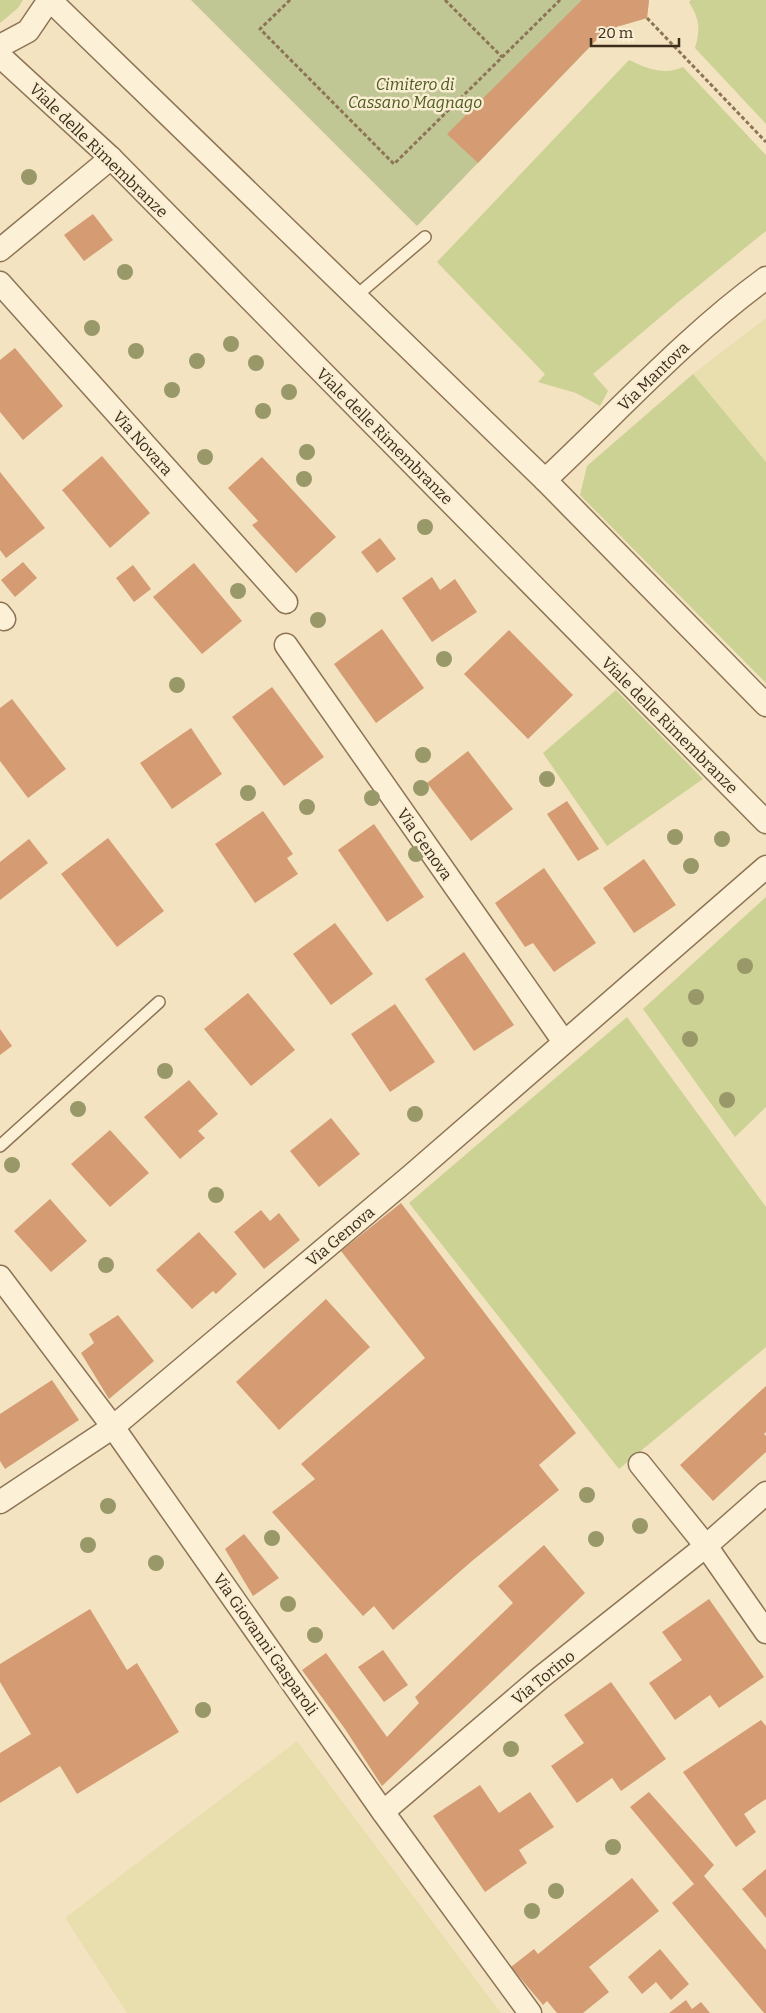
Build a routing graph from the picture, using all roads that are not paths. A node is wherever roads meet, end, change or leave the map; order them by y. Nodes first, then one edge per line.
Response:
1 (50, 0) edge
2 (0, 46) edge
3 (0, 56) edge
4 (111, 158) junction
5 (425, 237) dead end
6 (0, 250) edge
7 (766, 278) edge
8 (0, 283) edge
9 (356, 296) junction
10 (545, 480) junction
11 (286, 602) dead end
12 (286, 645) dead end
13 (766, 705) edge
14 (766, 822) edge
15 (766, 867) edge
16 (159, 1002) dead end
17 (564, 1042) junction
18 (0, 1146) edge
19 (0, 1277) edge
20 (113, 1427) junction
21 (640, 1464) dead end
22 (766, 1493) edge
23 (0, 1502) edge
24 (706, 1546) junction
25 (766, 1632) edge
26 (382, 1812) junction
27 (530, 2013) edge

1 - 2 street
1 - 9 street
3 - 4 street, Viale delle Rimembranze
4 - 6 street
4 - 14 street, Viale delle Rimembranze
5 - 9 lane
7 - 10 street, Via Mantova
8 - 11 street, Via Novara
9 - 10 street
10 - 13 street
12 - 17 street, Via Genova
15 - 17 street, Via Genova
16 - 18 lane
17 - 20 street, Via Genova
19 - 20 street, Via Giovanni Gasparoli
20 - 23 street, Via Genova
20 - 26 street, Via Giovanni Gasparoli
21 - 24 street
22 - 24 street, Via Torino
24 - 25 street
24 - 26 street, Via Torino
26 - 27 street, Via Giovanni Gasparoli

